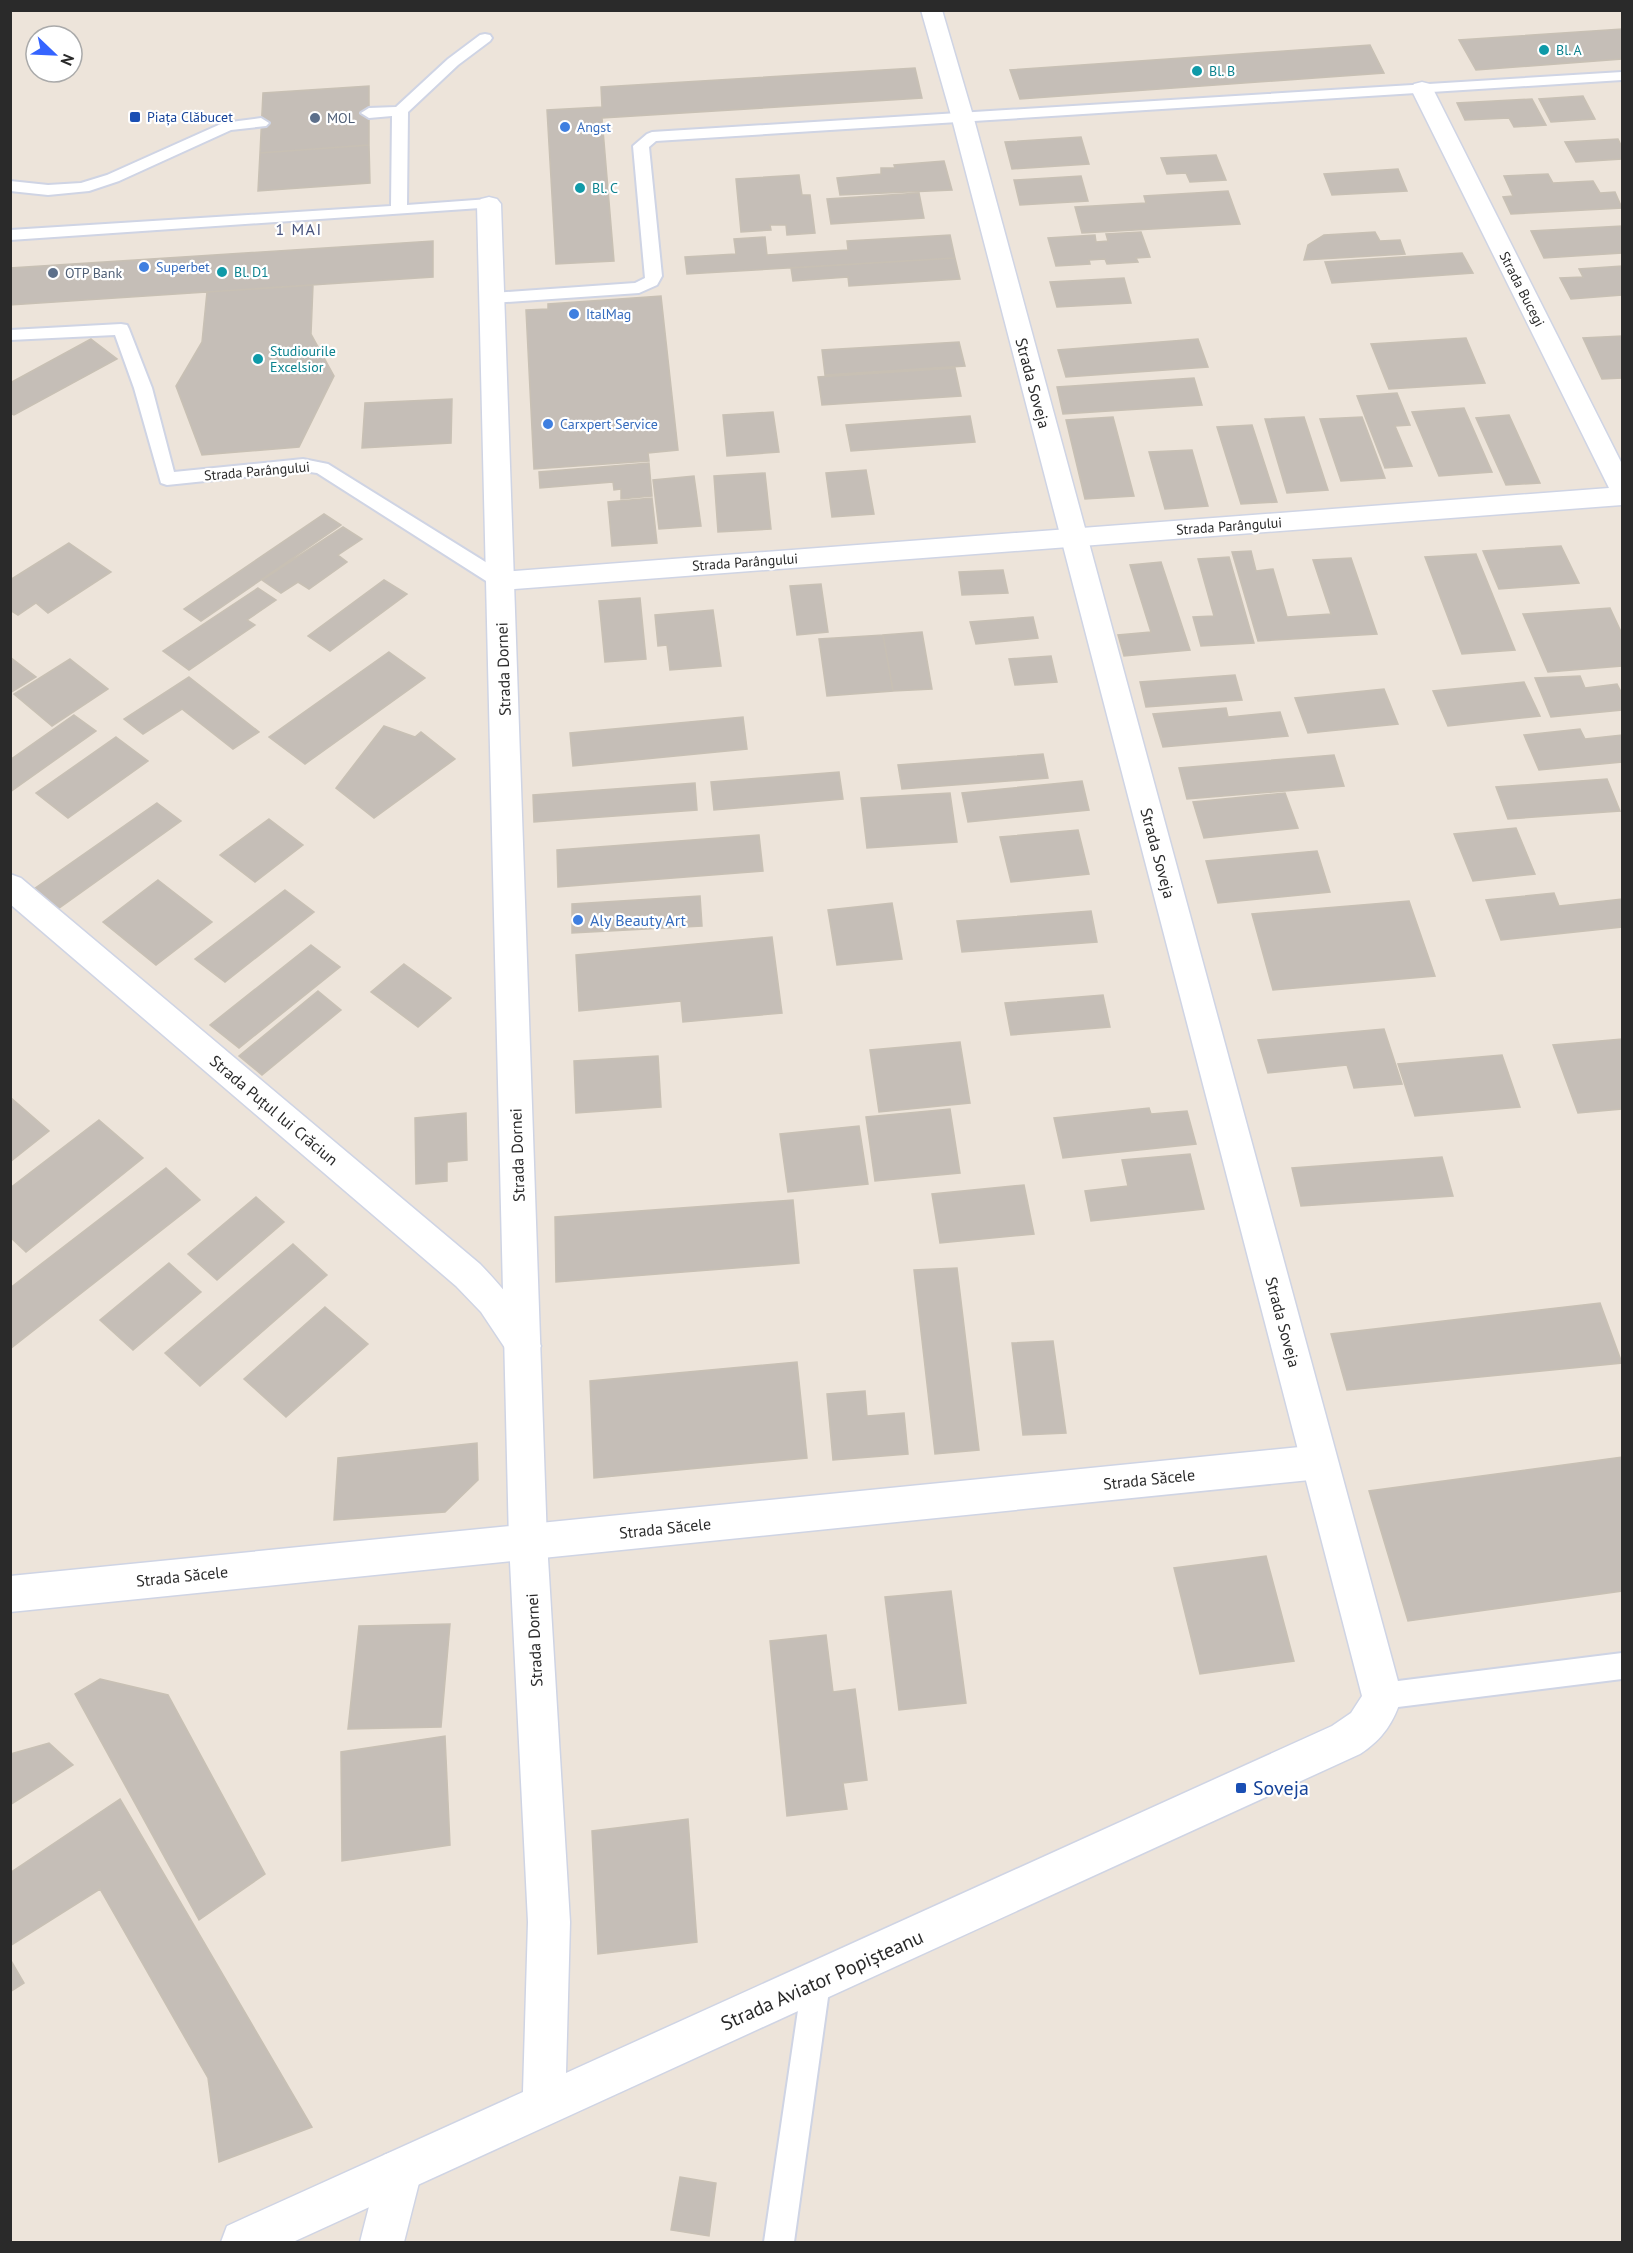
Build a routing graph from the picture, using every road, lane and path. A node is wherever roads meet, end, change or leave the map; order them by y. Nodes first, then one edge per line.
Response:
1 (931, 10) edge
2 (485, 38) dead end
3 (1623, 76) edge
4 (1422, 89) junction
5 (400, 111) junction
6 (369, 113) dead end
7 (963, 119) junction
8 (261, 123) dead end
9 (10, 186) edge
10 (489, 204) joint
11 (399, 210) junction
12 (10, 235) edge
13 (493, 298) junction
14 (10, 335) edge
15 (1623, 489) edge
16 (1623, 496) edge
17 (1074, 537) junction
18 (501, 581) junction
19 (10, 886) edge
20 (523, 1346) junction
21 (1320, 1462) junction
22 (528, 1542) junction
23 (10, 1594) edge
24 (1623, 1666) edge
25 (1382, 1696) junction
26 (816, 1983) junction
27 (544, 2105) junction
28 (400, 2171) junction
29 (243, 2242) edge
30 (382, 2242) edge
31 (779, 2242) edge

1 - 7 street, Strada Soveja
2 - 5 lane
3 - 4 lane
4 - 7 lane
4 - 15 street, Strada Bucegi
5 - 6 lane
5 - 11 lane
7 - 13 lane
7 - 17 street, Strada Soveja
8 - 9 lane
10 - 11 lane
10 - 13 street, Strada Dornei
11 - 12 lane
13 - 18 street, Strada Dornei
14 - 18 lane, Strada Parângului
16 - 17 street, Strada Parângului
17 - 18 street, Strada Parângului
17 - 21 street, Strada Soveja
18 - 20 street, Strada Dornei
19 - 20 street, Strada Puțul lui Crăciun
20 - 22 street, Strada Dornei
21 - 22 street, Strada Săcele
21 - 25 street, Strada Soveja
22 - 23 street, Strada Săcele
22 - 27 street, Strada Dornei
24 - 25 lane
25 - 26 street, Strada Aviator Popișteanu
26 - 27 street, Strada Aviator Popișteanu
26 - 31 lane
27 - 28 street, Strada Aviator Popișteanu
28 - 29 street, Strada Aviator Popișteanu
28 - 30 street

